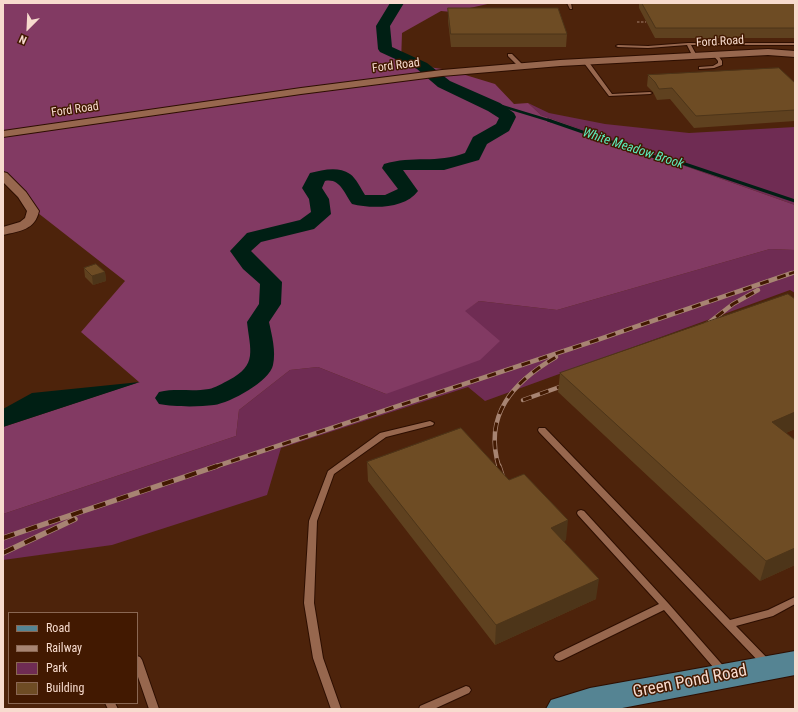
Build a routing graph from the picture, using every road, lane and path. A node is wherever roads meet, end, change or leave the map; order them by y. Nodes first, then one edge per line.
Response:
1 (637, 22) dead end
2 (646, 22) edge
3 (688, 44) junction
4 (764, 44) junction
5 (795, 44) edge
6 (618, 46) dead end
7 (771, 52) junction
8 (795, 54) edge
9 (510, 55) dead end
10 (715, 55) junction
11 (695, 56) junction
12 (586, 62) junction
13 (521, 66) junction
14 (701, 68) dead end
15 (650, 93) dead end
16 (3, 134) edge
17 (3, 175) edge
18 (3, 231) edge
19 (430, 423) dead end
20 (542, 430) dead end
21 (581, 513) dead end
22 (795, 600) edge
23 (665, 605) junction
24 (728, 624) junction
25 (559, 658) dead end
26 (138, 663) edge
27 (782, 665) edge
28 (726, 675) junction
29 (466, 690) dead end
30 (154, 709) edge
31 (336, 709) edge
32 (424, 709) edge
33 (562, 709) edge

1 - 2 path
3 - 4 lane
3 - 6 lane
3 - 11 lane
4 - 5 lane
4 - 7 lane
7 - 8 street, Ford Road
7 - 10 street, Ford Road
9 - 13 lane
10 - 11 street, Ford Road
10 - 14 lane
11 - 12 street, Ford Road
12 - 13 street, Ford Road
12 - 15 lane
13 - 16 street, Ford Road
17 - 18 street
19 - 31 lane
20 - 24 lane
21 - 23 lane
22 - 24 lane
23 - 25 lane
23 - 28 lane
24 - 27 lane
26 - 30 lane
27 - 28 main road, Green Pond Road
28 - 33 main road, Green Pond Road
29 - 32 lane

